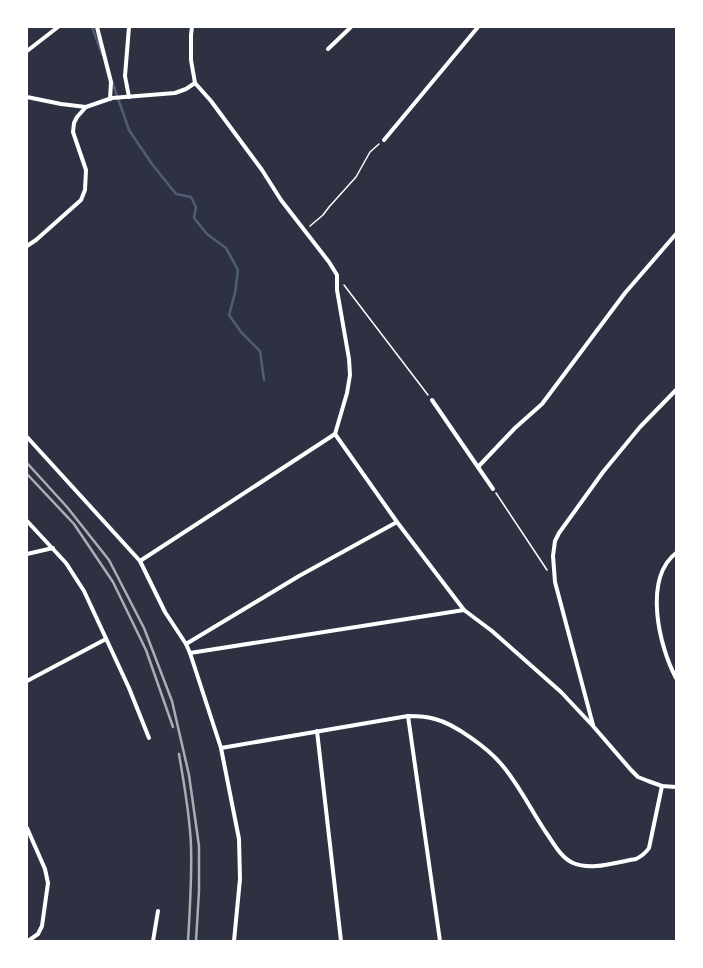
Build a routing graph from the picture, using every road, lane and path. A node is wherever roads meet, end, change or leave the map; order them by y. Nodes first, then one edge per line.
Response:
1 (58, 27) edge
2 (97, 27) edge
3 (129, 27) edge
4 (192, 27) edge
5 (351, 27) edge
6 (478, 27) edge
7 (328, 49) dead end
8 (27, 51) edge
9 (195, 83) junction
10 (27, 96) edge
11 (127, 97) junction
12 (111, 99) junction
13 (86, 106) junction
14 (384, 140) joint
15 (304, 231) junction
16 (676, 234) edge
17 (27, 246) edge
18 (337, 275) junction
19 (676, 390) edge
20 (432, 400) joint
21 (335, 434) junction
22 (27, 437) edge
23 (478, 467) junction
24 (493, 489) joint
25 (27, 520) edge
26 (397, 522) junction
27 (53, 548) junction
28 (676, 553) edge
29 (27, 554) edge
30 (140, 561) junction
31 (555, 582) junction
32 (464, 610) junction
33 (106, 639) junction
34 (186, 644) junction
35 (190, 653) junction
36 (676, 678) edge
37 (27, 681) edge
38 (408, 716) junction
39 (593, 726) junction
40 (317, 731) junction
41 (149, 738) dead end
42 (220, 748) junction
43 (662, 786) junction
44 (676, 787) edge
45 (27, 828) edge
46 (158, 911) dead end
47 (28, 941) edge
48 (153, 941) edge
49 (234, 941) edge
50 (341, 941) edge
51 (440, 941) edge

1 - 8 street
2 - 12 street
3 - 11 street
4 - 9 street
5 - 7 street
6 - 14 street
9 - 11 street
9 - 15 street
10 - 13 street
11 - 12 street
12 - 13 street
13 - 17 street
14 - 15 path
15 - 18 street
16 - 23 street
18 - 20 path
18 - 21 street
19 - 31 street
20 - 23 street
21 - 26 street
21 - 30 street
22 - 30 street
23 - 24 street
24 - 31 path
25 - 27 street
26 - 32 street
26 - 34 street
27 - 29 street
27 - 33 street
28 - 36 street
30 - 34 street
31 - 39 street
32 - 35 street
32 - 39 street
33 - 37 street
33 - 41 street
34 - 35 street
35 - 42 street
38 - 40 street
38 - 43 street
38 - 51 street
39 - 43 street
40 - 42 street
40 - 50 street
42 - 49 street
43 - 44 street
45 - 47 street
46 - 48 street

